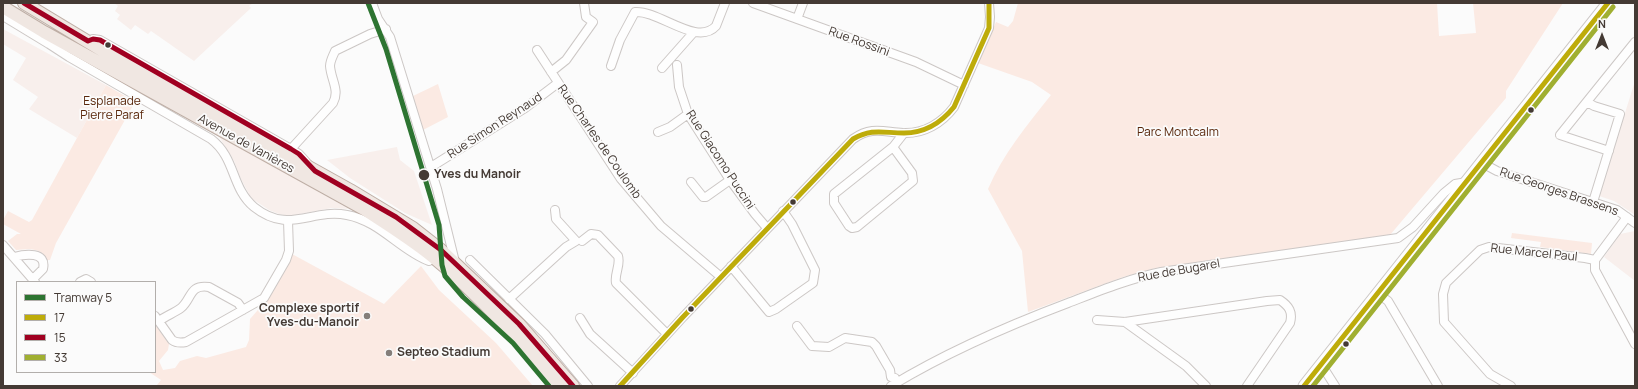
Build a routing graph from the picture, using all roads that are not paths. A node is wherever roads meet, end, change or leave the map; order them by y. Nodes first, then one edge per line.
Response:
1 (12, 3) edge
2 (24, 3) edge
3 (372, 3) edge
4 (584, 3) edge
5 (725, 3) edge
6 (752, 3) edge
7 (803, 3) edge
8 (989, 3) edge
9 (1608, 3) edge
10 (3, 7) edge
11 (3, 16) edge
12 (797, 19) junction
13 (386, 29) junction
14 (693, 33) junction
15 (88, 41) junction
16 (1635, 42) edge
17 (537, 50) dead end
18 (677, 65) dead end
19 (611, 66) dead end
20 (662, 68) dead end
21 (551, 72) junction
22 (558, 83) junction
23 (964, 84) junction
24 (1588, 102) junction
25 (688, 114) junction
26 (658, 132) dead end
27 (904, 133) junction
28 (893, 147) junction
29 (291, 149) junction
30 (1609, 151) junction
31 (1482, 163) junction
32 (430, 167) junction
33 (315, 171) junction
34 (730, 180) junction
35 (691, 182) dead end
36 (1467, 182) junction
37 (1593, 202) junction
38 (555, 210) dead end
39 (783, 211) junction
40 (1627, 217) junction
41 (288, 221) junction
42 (1635, 223) edge
43 (767, 228) junction
44 (582, 241) dead end
45 (3, 245) edge
46 (14, 257) junction
47 (431, 259) junction
48 (470, 260) dead end
49 (1595, 260) junction
50 (456, 263) junction
51 (731, 266) junction
52 (721, 277) junction
53 (34, 280) edge
54 (82, 281) edge
55 (90, 281) edge
56 (1377, 293) junction
57 (509, 299) junction
58 (243, 310) junction
59 (157, 318) edge
60 (580, 318) dead end
61 (1097, 320) dead end
62 (1125, 322) junction
63 (797, 326) dead end
64 (667, 334) junction
65 (1635, 344) edge
66 (1321, 364) junction
67 (633, 373) junction
68 (894, 382) edge
69 (1309, 384) edge
70 (1333, 385) edge
71 (558, 386) edge
72 (573, 386) edge
73 (588, 386) edge
74 (620, 386) edge
75 (1206, 386) edge
76 (1247, 386) edge
77 (1438, 386) edge
78 (1511, 386) edge

1 - 15 main road
2 - 15 main road, Avenue de Vanières
3 - 13 street
4 - 21 street
5 - 14 street
6 - 12 street, Rue Rossini
7 - 12 street
8 - 23 street
9 - 31 main road
10 - 47 main road, Avenue de Vanières
11 - 41 street
12 - 23 street, Rue Rossini
13 - 29 street
13 - 32 street
14 - 19 street
14 - 20 street
15 - 29 street
15 - 33 main road, Avenue de Vanières
16 - 24 street
17 - 21 street, Rue Charles de Coulomb
18 - 25 street, Rue Giacomo Puccini
21 - 22 street, Rue Charles de Coulomb
22 - 32 street, Rue Simon Reynaud
22 - 52 street, Rue Charles de Coulomb
23 - 27 street
24 - 30 street
24 - 30 street
25 - 26 street
25 - 34 street, Rue Giacomo Puccini
27 - 28 street
27 - 39 street
28 - 28 street
29 - 33 street
30 - 37 street
31 - 36 main road
31 - 37 street, Rue Georges Brassens
32 - 50 street
33 - 50 main road, Avenue de Vanières
34 - 35 street
34 - 43 street, Rue Giacomo Puccini
36 - 56 main road
36 - 68 street, Rue de Bugarel
37 - 40 street, Rue Georges Brassens
38 - 57 street
39 - 43 street
39 - 51 street
40 - 42 street, Rue Georges Brassens
40 - 49 street, Rue Marcel Paul
41 - 47 street
41 - 58 street
43 - 51 street
44 - 64 street
45 - 46 street
46 - 53 street
46 - 53 street
47 - 71 main road, Avenue de Vanières
48 - 57 street
49 - 65 street
49 - 78 street, Rue Marcel Paul
50 - 72 main road, Avenue de Vanières
51 - 52 street
52 - 64 street
54 - 55 street
56 - 66 main road
56 - 77 street
57 - 73 street
58 - 59 street
58 - 59 street
60 - 67 street
61 - 62 street
62 - 75 street
62 - 76 street
63 - 68 street
64 - 67 street
66 - 69 main road
66 - 70 street
67 - 74 street

